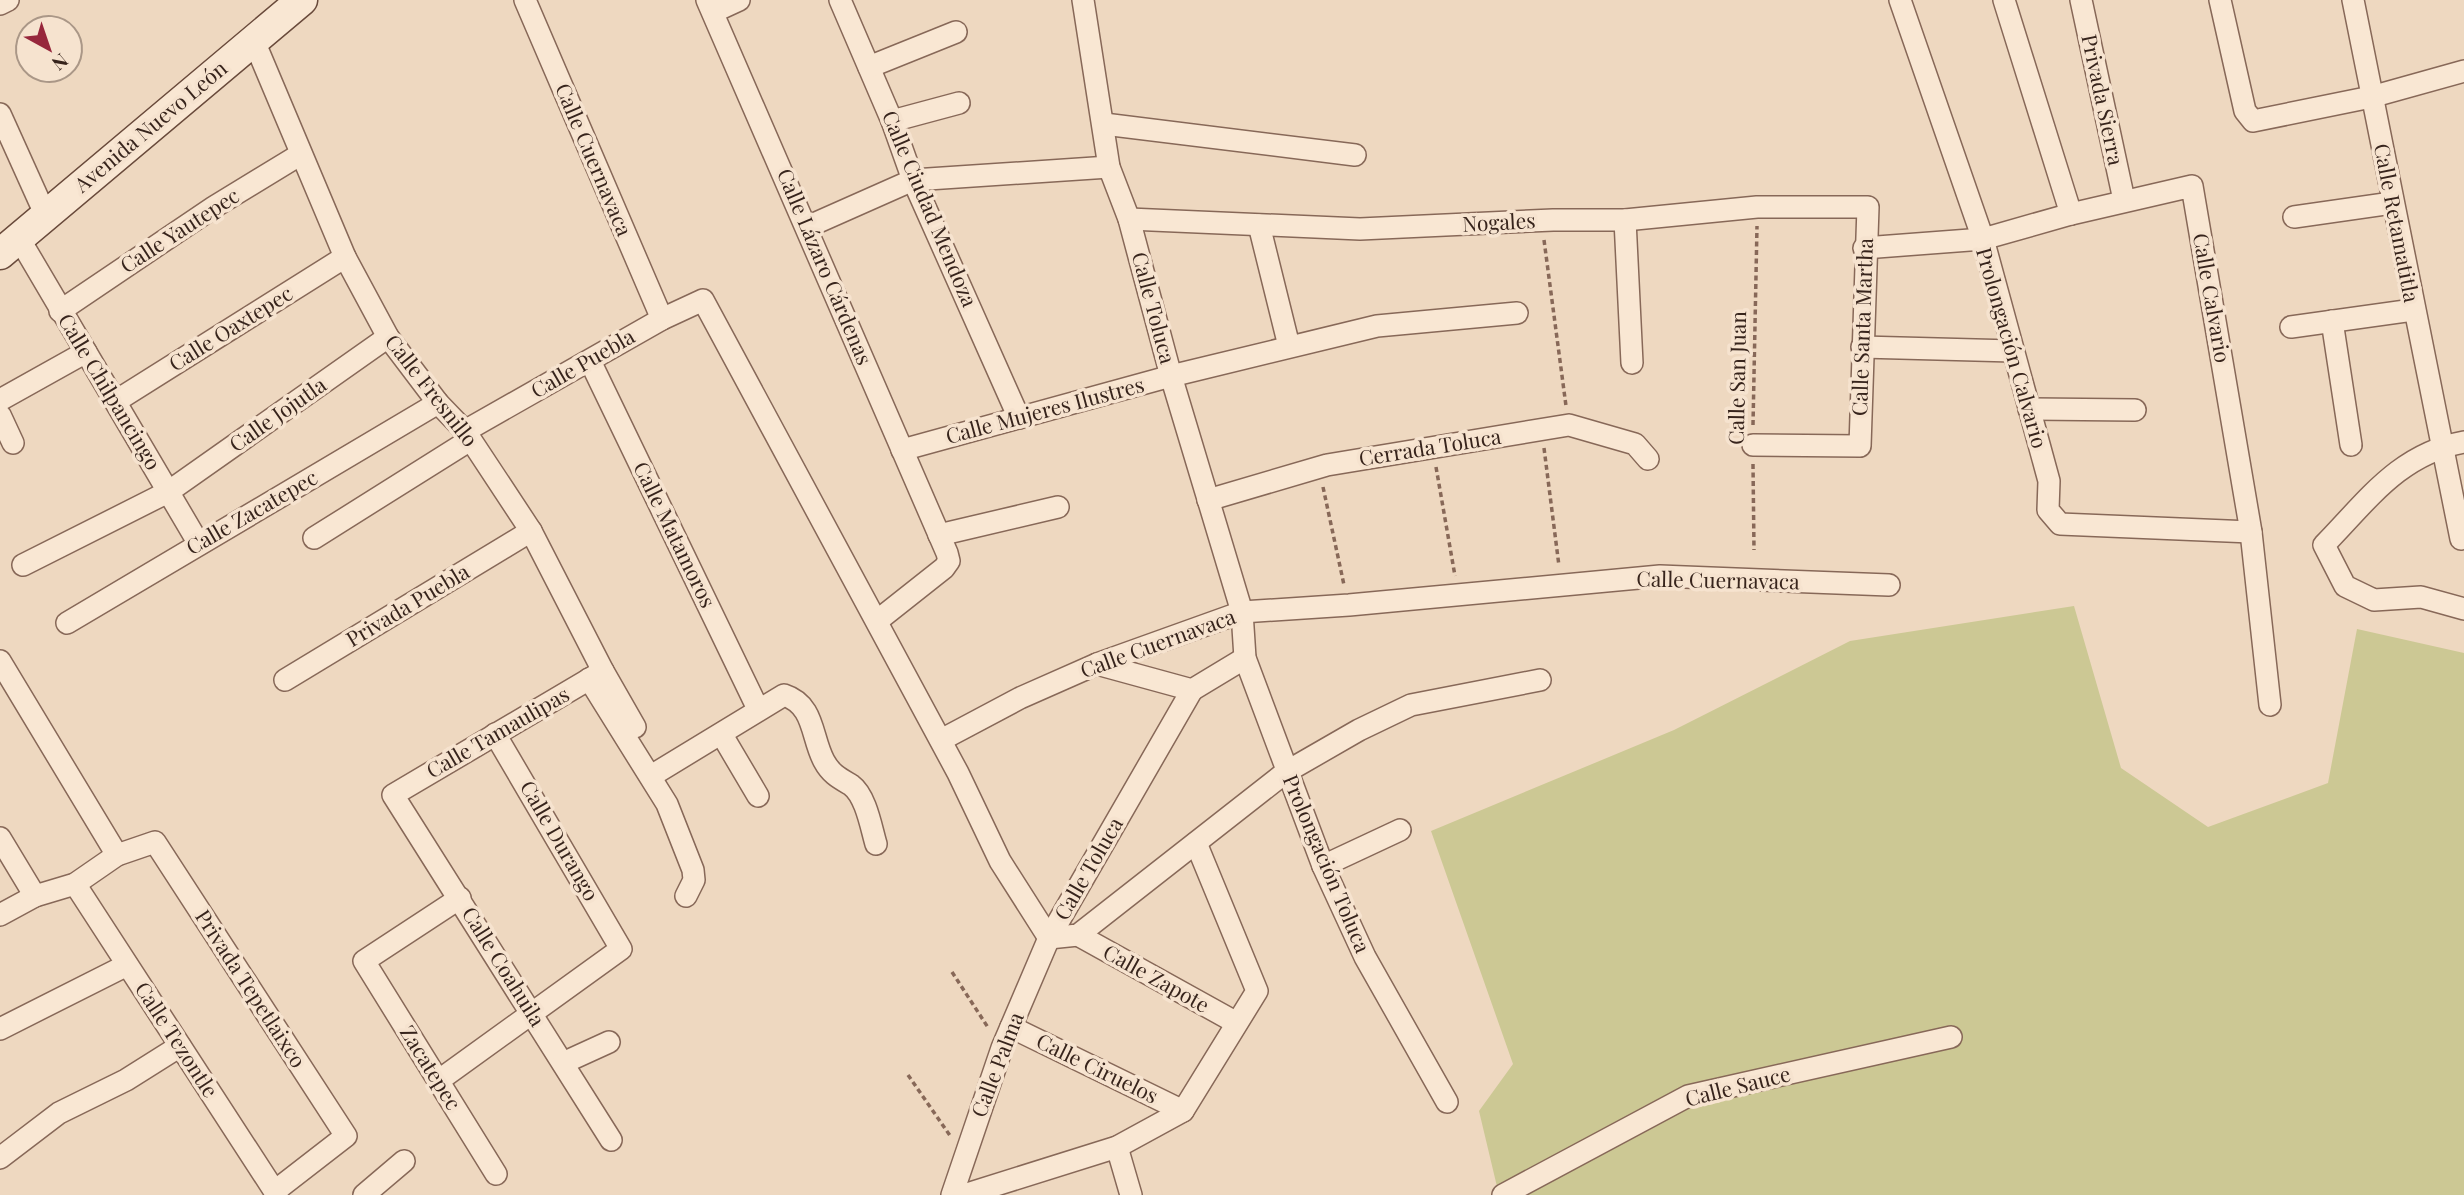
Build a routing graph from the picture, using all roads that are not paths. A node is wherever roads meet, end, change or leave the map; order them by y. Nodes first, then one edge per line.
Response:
1 (8, 0) edge
2 (302, 0) edge
3 (525, 0) edge
4 (739, 0) edge
5 (840, 0) edge
6 (1083, 0) edge
7 (1900, 0) edge
8 (2004, 0) edge
9 (2081, 0) edge
10 (2220, 0) edge
11 (2353, 0) edge
12 (0, 4) edge
13 (710, 6) edge
14 (956, 32) dead end
15 (254, 41) junction
16 (869, 67) junction
17 (2464, 71) edge
18 (2371, 97) junction
19 (959, 103) dead end
20 (0, 114) edge
21 (892, 121) junction
22 (1104, 124) junction
23 (301, 154) junction
24 (1355, 155) dead end
25 (1110, 167) junction
26 (913, 180) junction
27 (2124, 200) junction
28 (2392, 202) junction
29 (1868, 207) joint
30 (2071, 214) junction
31 (46, 216) junction
32 (2294, 216) dead end
33 (1129, 219) junction
34 (1625, 220) junction
35 (1259, 225) junction
36 (807, 227) junction
37 (1983, 239) junction
38 (10, 247) edge
39 (1864, 248) junction
40 (345, 257) junction
41 (2413, 310) junction
42 (60, 311) junction
43 (1517, 313) dead end
44 (662, 319) junction
45 (2332, 321) junction
46 (2291, 327) dead end
47 (388, 337) junction
48 (1289, 346) junction
49 (1862, 347) junction
50 (2013, 351) junction
51 (86, 352) junction
52 (590, 361) junction
53 (1632, 363) dead end
54 (1171, 376) junction
55 (0, 400) edge
56 (116, 401) junction
57 (438, 403) junction
58 (2029, 409) junction
59 (2135, 410) dead end
60 (0, 415) edge
61 (1019, 418) junction
62 (468, 436) junction
63 (2464, 442) edge
64 (13, 443) dead end
65 (1753, 445) road end
66 (2351, 445) dead end
67 (2440, 446) junction
68 (902, 450) junction
69 (1648, 459) dead end
70 (168, 492) junction
71 (1208, 500) junction
72 (1058, 507) dead end
73 (531, 531) junction
74 (2251, 532) junction
75 (939, 535) junction
76 (314, 538) dead end
77 (2461, 539) dead end
78 (199, 544) junction
79 (23, 565) dead end
80 (1889, 585) dead end
81 (2464, 609) edge
82 (1242, 612) junction
83 (877, 621) junction
84 (67, 624) dead end
85 (1245, 658) junction
86 (0, 661) edge
87 (1097, 664) junction
88 (596, 675) junction
89 (285, 680) dead end
90 (1540, 680) dead end
91 (1192, 690) junction
92 (2270, 705) dead end
93 (758, 709) junction
94 (635, 727) dead end
95 (495, 734) junction
96 (722, 735) junction
97 (941, 740) junction
98 (1286, 772) junction
99 (651, 776) junction
100 (393, 795) joint
101 (758, 796) dead end
102 (1400, 830) dead end
103 (0, 838) edge
104 (1196, 843) junction
105 (876, 844) dead end
106 (117, 855) junction
107 (1322, 866) junction
108 (75, 884) junction
109 (35, 896) junction
110 (687, 896) dead end
111 (460, 898) junction
112 (0, 915) edge
113 (1078, 935) junction
114 (1049, 938) junction
115 (127, 964) junction
116 (532, 1015) junction
117 (1235, 1022) junction
118 (1011, 1027) junction
119 (0, 1029) edge
120 (1951, 1037) dead end
121 (609, 1042) dead end
122 (180, 1046) junction
123 (563, 1063) junction
124 (438, 1081) junction
125 (1447, 1102) dead end
126 (1183, 1111) junction
127 (611, 1140) dead end
128 (1117, 1147) junction
129 (0, 1158) edge
130 (404, 1161) dead end
131 (496, 1174) dead end
132 (1008, 1189) edge
133 (276, 1193) edge
134 (364, 1195) edge
135 (952, 1195) edge
136 (964, 1195) edge
137 (1131, 1195) edge
138 (1503, 1195) edge

1 - 12 street
2 - 15 main road, Avenida Nuevo León
3 - 44 street, Calle Cuernavaca
4 - 13 street
5 - 16 street, Calle Ciudad Mendoza
6 - 22 street, Calle Toluca
7 - 37 street
8 - 30 street
9 - 27 street, Privada Sierra
10 - 18 street
11 - 18 street, Calle Retamatitla
13 - 36 street, Calle Lázaro Cárdenas
14 - 16 street
15 - 23 street, Calle Fresnillo
15 - 31 main road, Avenida Nuevo León
16 - 21 street, Calle Ciudad Mendoza
17 - 18 street
18 - 28 street, Calle Retamatitla
19 - 21 street
20 - 31 street
21 - 26 street, Calle Ciudad Mendoza
22 - 24 street
22 - 25 street, Calle Toluca
23 - 40 street, Calle Fresnillo
23 - 42 street, Calle Yautepec
25 - 26 street
25 - 33 street, Calle Toluca
26 - 36 street
26 - 61 street, Calle Ciudad Mendoza
27 - 30 street, Calle Calvario
27 - 74 street, Calle Calvario
28 - 32 street
28 - 41 street, Calle Retamatitla
29 - 34 street, Nogales
29 - 39 street, Calle Santa Martha
30 - 37 street, Calle Calvario
31 - 38 main road, Avenida Nuevo León
33 - 35 street, Nogales
33 - 54 street, Calle Toluca
34 - 35 street, Nogales
34 - 53 street
35 - 48 street
36 - 68 street, Calle Lázaro Cárdenas
37 - 39 street, Prolongación Calvario
37 - 50 street, Prolongación Calvario
38 - 42 street, Calle Chilpancingo
39 - 49 street, Calle Santa Martha
40 - 47 street, Calle Fresnillo
40 - 56 street, Calle Oaxtepec
41 - 45 street
41 - 67 street, Calle Retamatitla
42 - 51 street, Calle Chilpancingo
43 - 48 street, Calle Mujeres Ilustres
44 - 52 street, Calle Puebla
44 - 83 street, Calle Puebla
45 - 46 street
45 - 66 street
47 - 57 street, Calle Fresnillo
47 - 70 street, Calle Jojutla
48 - 54 street, Calle Mujeres Ilustres
49 - 50 street
49 - 65 street, Calle Santa Martha
50 - 58 street, Prolongación Calvario
51 - 55 street
51 - 56 street, Calle Chilpancingo
52 - 62 street, Calle Puebla
52 - 93 street, Calle Matamoros
54 - 61 street, Calle Mujeres Ilustres
54 - 71 street, Calle Toluca
56 - 70 street, Calle Chilpancingo
57 - 62 street, Calle Fresnillo
57 - 78 street, Calle Zacatepec
58 - 59 street
58 - 74 street, Prolongación Calvario
60 - 64 street
61 - 68 street, Calle Mujeres Ilustres
62 - 73 street, Calle Fresnillo
62 - 76 street, Calle Puebla
63 - 67 street
67 - 77 street, Calle Retamatitla
67 - 81 street
68 - 75 street, Calle Lázaro Cárdenas
69 - 71 street, Cerrada Toluca
70 - 78 street, Calle Chilpancingo
70 - 79 street, Calle Jojutla
71 - 82 street, Calle Toluca
72 - 75 street
73 - 88 street, Calle Fresnillo
73 - 89 street, Privada Puebla
74 - 92 street
75 - 83 street, Calle Lázaro Cárdenas
78 - 84 street, Calle Zacatepec
80 - 82 street, Calle Cuernavaca
82 - 85 street, Prolongación Toluca
82 - 87 street, Calle Cuernavaca
83 - 97 street
85 - 91 street
85 - 98 street, Prolongación Toluca
86 - 106 street
87 - 91 street
87 - 97 street, Calle Cuernavaca
88 - 94 street, Calle Fresnillo
88 - 95 street, Calle Tamaulipas
88 - 99 street
90 - 98 street
91 - 114 street, Calle Toluca
93 - 96 street
93 - 105 street
95 - 100 street, Calle Tamaulipas
95 - 116 street, Calle Durango
96 - 99 street
96 - 101 street
97 - 114 street
98 - 104 street
98 - 107 street, Prolongación Toluca
99 - 110 street
100 - 111 street, Calle Coahuila
102 - 107 street
103 - 109 street
104 - 113 street
104 - 117 street
106 - 108 street
106 - 133 street, Privada Tepetlaixco
107 - 125 street, Prolongación Toluca
108 - 109 street
108 - 115 street, Calle Tezontle
109 - 112 street
111 - 116 street, Calle Coahuila
111 - 124 street, Zacatepec
113 - 114 street
113 - 117 street, Calle Zapote
114 - 118 street, Calle Palma
115 - 119 street
115 - 122 street, Calle Tezontle
116 - 123 street, Calle Coahuila
116 - 124 street
117 - 126 street
118 - 126 street, Calle Ciruelos
118 - 135 street, Calle Palma
120 - 138 street, Calle Sauce
121 - 123 street
122 - 129 street
122 - 133 street, Calle Tezontle
123 - 127 street, Calle Coahuila
124 - 131 street, Zacatepec
126 - 128 street
128 - 132 street
128 - 137 street
130 - 134 street
132 - 136 street

